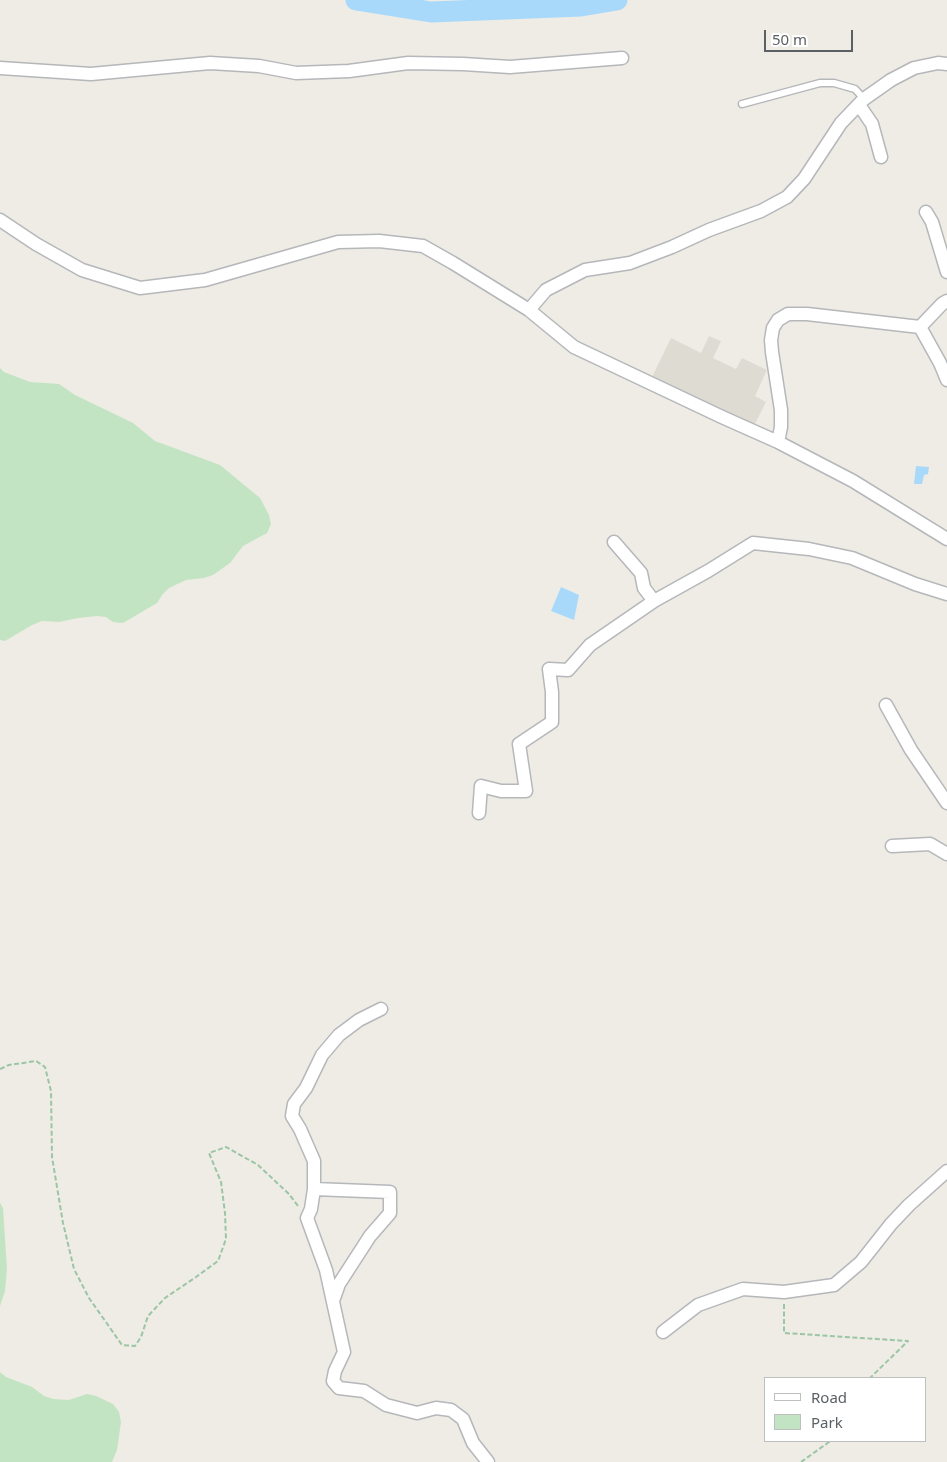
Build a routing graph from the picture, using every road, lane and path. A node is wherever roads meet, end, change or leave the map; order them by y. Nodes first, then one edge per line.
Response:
1 (622, 58) dead end
2 (947, 64) edge
3 (0, 68) edge
4 (862, 102) junction
5 (742, 104) dead end
6 (881, 157) dead end
7 (926, 212) dead end
8 (0, 220) edge
9 (947, 272) edge
10 (947, 301) edge
11 (529, 310) junction
12 (920, 327) junction
13 (947, 380) edge
14 (778, 442) junction
15 (947, 538) edge
16 (614, 542) dead end
17 (947, 594) edge
18 (654, 601) junction
19 (886, 706) dead end
20 (947, 803) edge
21 (479, 813) dead end
22 (892, 846) dead end
23 (947, 854) edge
24 (381, 1009) dead end
25 (0, 1069) edge
26 (947, 1171) edge
27 (314, 1189) junction
28 (307, 1218) junction
29 (784, 1292) junction
30 (333, 1301) junction
31 (663, 1332) dead end
32 (871, 1377) edge
33 (829, 1442) edge
34 (488, 1462) edge
35 (801, 1462) edge

1 - 3 street
2 - 4 street
4 - 5 lane
4 - 6 street
4 - 11 street
7 - 9 street
8 - 11 street
10 - 12 street
11 - 14 street
12 - 13 street
12 - 14 street
14 - 15 street
16 - 18 street
17 - 18 street
18 - 21 street
19 - 20 street
22 - 23 street
24 - 27 street
25 - 28 path
26 - 29 street
27 - 28 street
27 - 30 street
28 - 30 street
29 - 31 street
29 - 32 path
30 - 34 street
33 - 35 path

